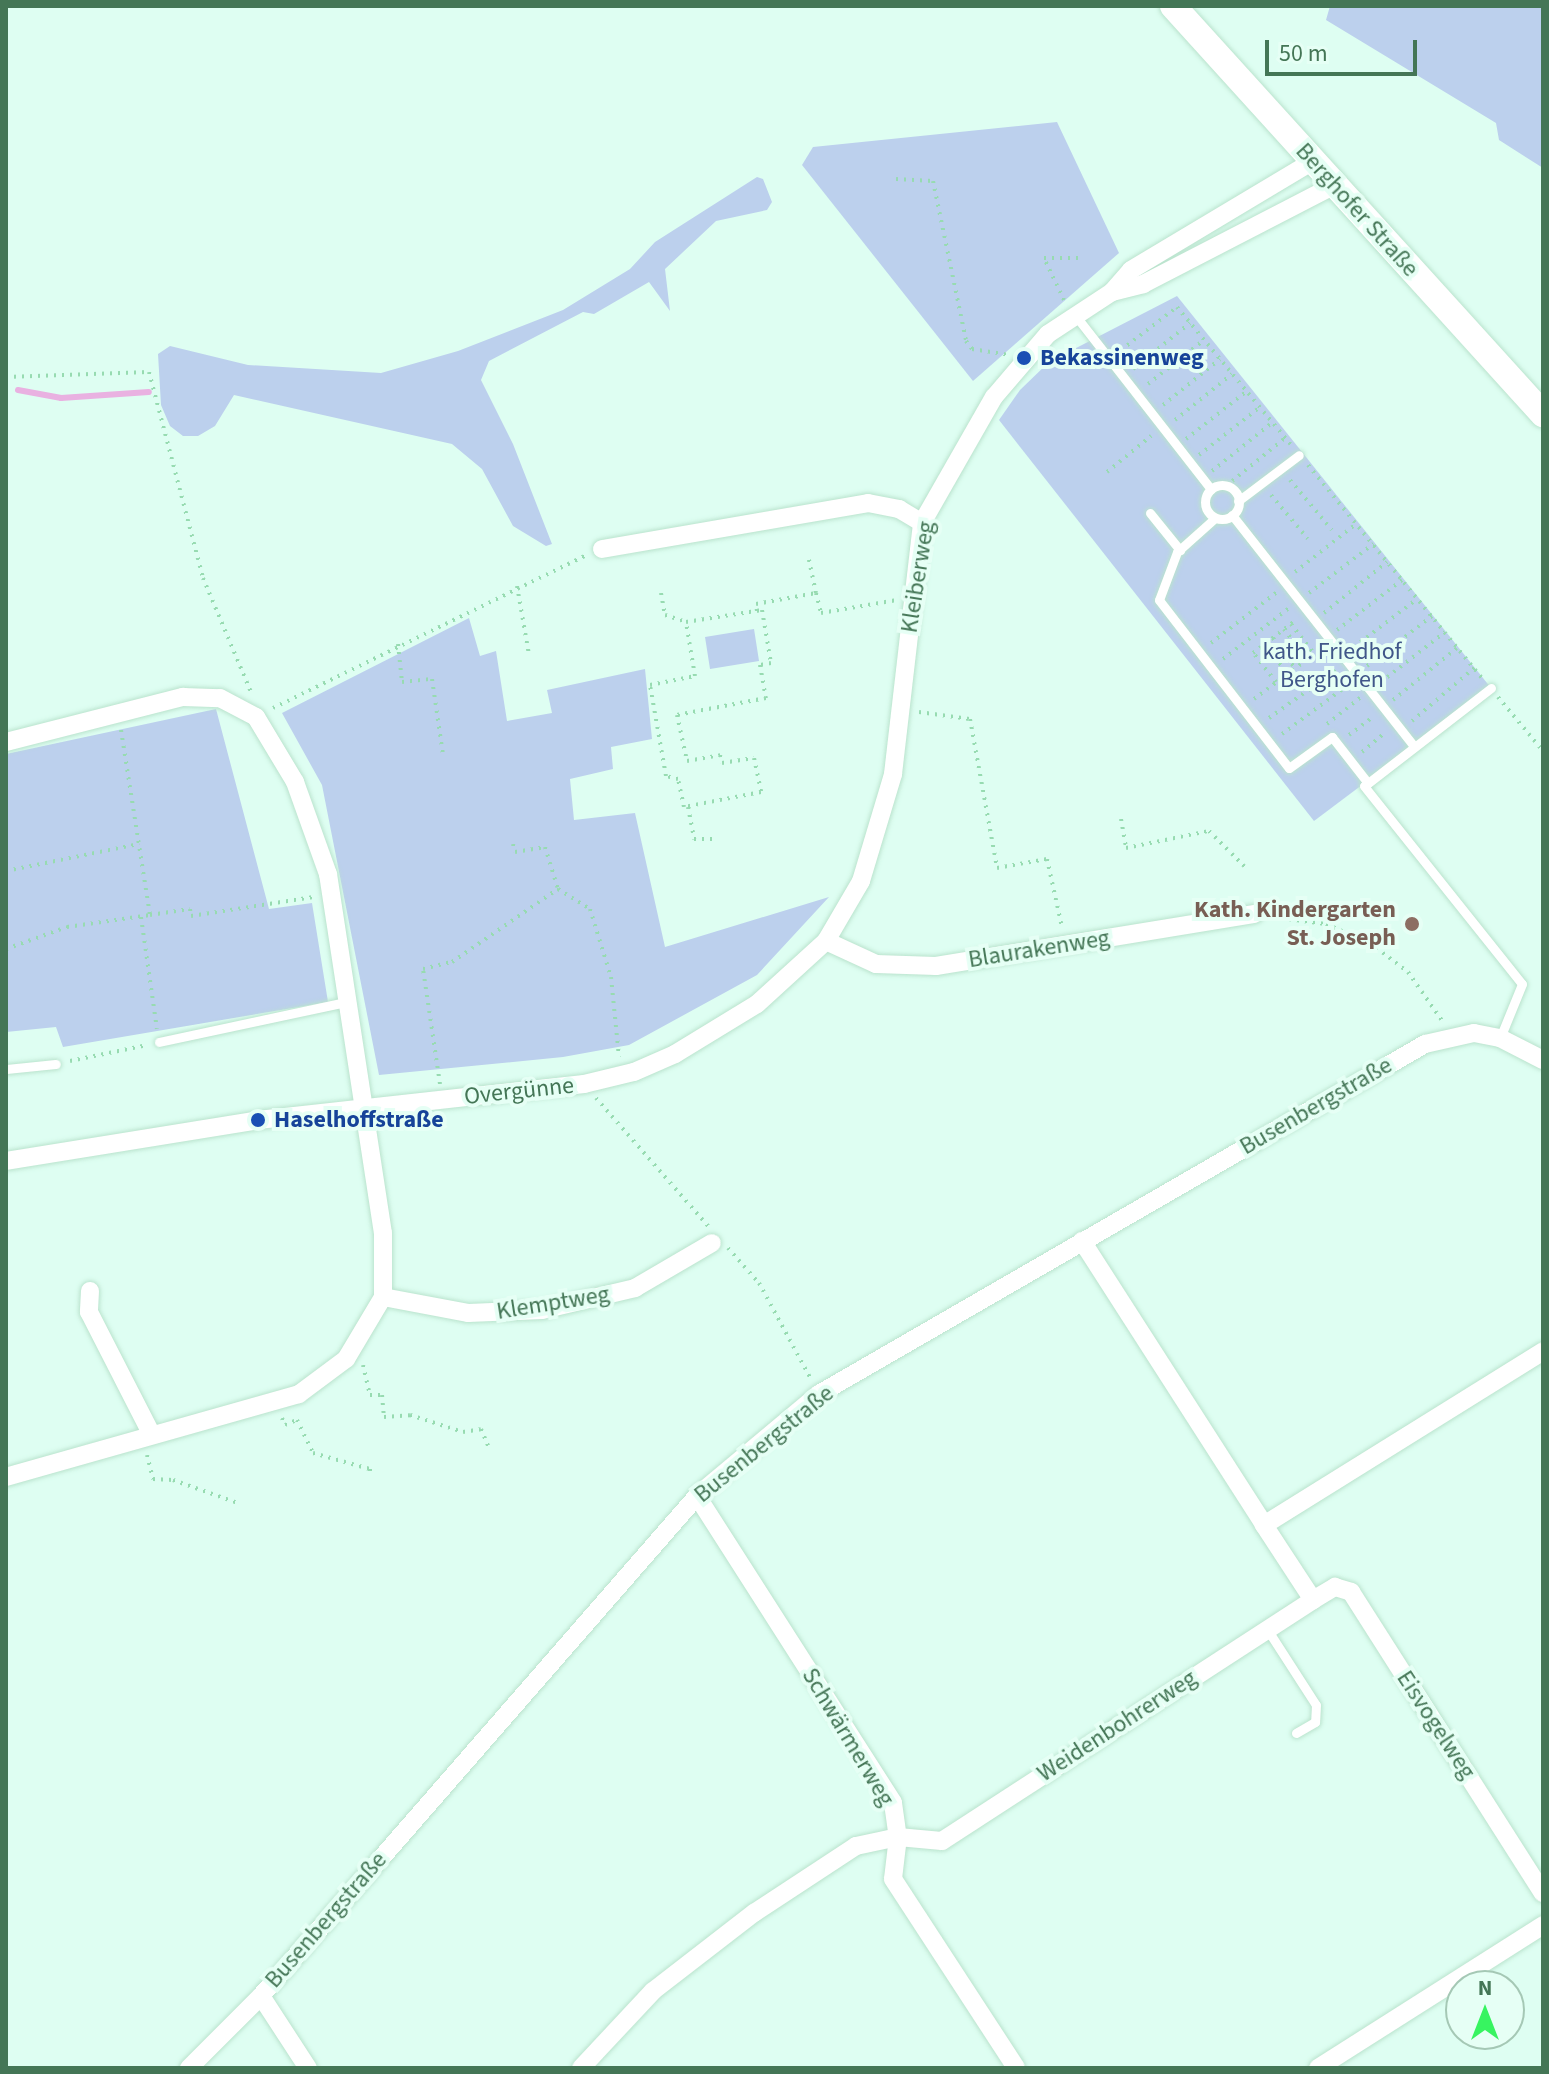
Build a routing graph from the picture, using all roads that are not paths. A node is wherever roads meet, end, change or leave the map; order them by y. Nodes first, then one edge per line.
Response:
1 (1173, 6) edge
2 (1313, 161) junction
3 (1335, 185) junction
4 (1112, 292) junction
5 (1075, 315) junction
6 (1543, 414) edge
7 (1299, 455) road end
8 (1211, 489) junction
9 (1238, 501) junction
10 (1150, 513) dead end
11 (1232, 515) junction
12 (1215, 518) junction
13 (922, 523) junction
14 (602, 549) road end
15 (1180, 550) junction
16 (1491, 688) road end
17 (6, 742) edge
18 (1414, 746) junction
19 (1368, 783) junction
20 (861, 881) joint
21 (1255, 914) road end
22 (826, 941) junction
23 (345, 1002) junction
24 (1500, 1038) junction
25 (159, 1042) road end
26 (1543, 1060) edge
27 (56, 1064) dead end
28 (6, 1069) edge
29 (361, 1108) junction
30 (6, 1161) edge
31 (1082, 1241) junction
32 (712, 1243) dead end
33 (90, 1291) dead end
34 (383, 1297) junction
35 (1543, 1351) edge
36 (152, 1435) junction
37 (6, 1477) edge
38 (697, 1496) junction
39 (1264, 1525) junction
40 (1313, 1600) junction
41 (1267, 1629) junction
42 (1296, 1733) dead end
43 (898, 1837) junction
44 (1543, 1893) edge
45 (1543, 1925) edge
46 (261, 1996) junction
47 (189, 2068) edge
48 (308, 2068) edge
49 (581, 2068) edge
50 (1016, 2068) edge
51 (1318, 2068) edge

1 - 2 street, Berghofer Straße
2 - 3 street, Berghofer Straße
2 - 4 street, Kleiberweg
3 - 4 street, Kleiberweg
3 - 6 street, Berghofer Straße
4 - 5 street, Kleiberweg
5 - 8 lane
5 - 13 street, Kleiberweg
7 - 9 lane
8 - 9 lane
8 - 12 lane
9 - 11 lane
10 - 15 lane
11 - 12 lane
11 - 18 lane
12 - 15 lane
13 - 14 street
13 - 20 street, Kleiberweg
15 - 19 lane
16 - 18 lane
17 - 23 street
18 - 19 lane
19 - 24 lane
20 - 22 street, Overgünne
21 - 22 street, Blaurakenweg
22 - 29 street, Overgünne
23 - 25 lane
23 - 29 street
24 - 26 street, Busenbergstraße
24 - 31 street, Busenbergstraße
27 - 28 lane
29 - 30 street, Overgünne
29 - 34 street
31 - 38 street, Busenbergstraße
31 - 39 street
32 - 34 street, Klemptweg
33 - 36 street
34 - 36 street
35 - 39 street
36 - 37 street
38 - 43 street, Schwärmerweg
38 - 46 street, Busenbergstraße
39 - 40 street
40 - 41 street, Weidenbohrerweg
40 - 44 street, Eisvogelweg
41 - 42 lane
41 - 43 street, Weidenbohrerweg
43 - 49 street, Weidenbohrerweg
43 - 50 street, Schwärmerweg
45 - 51 street
46 - 47 street, Busenbergstraße
46 - 48 street

